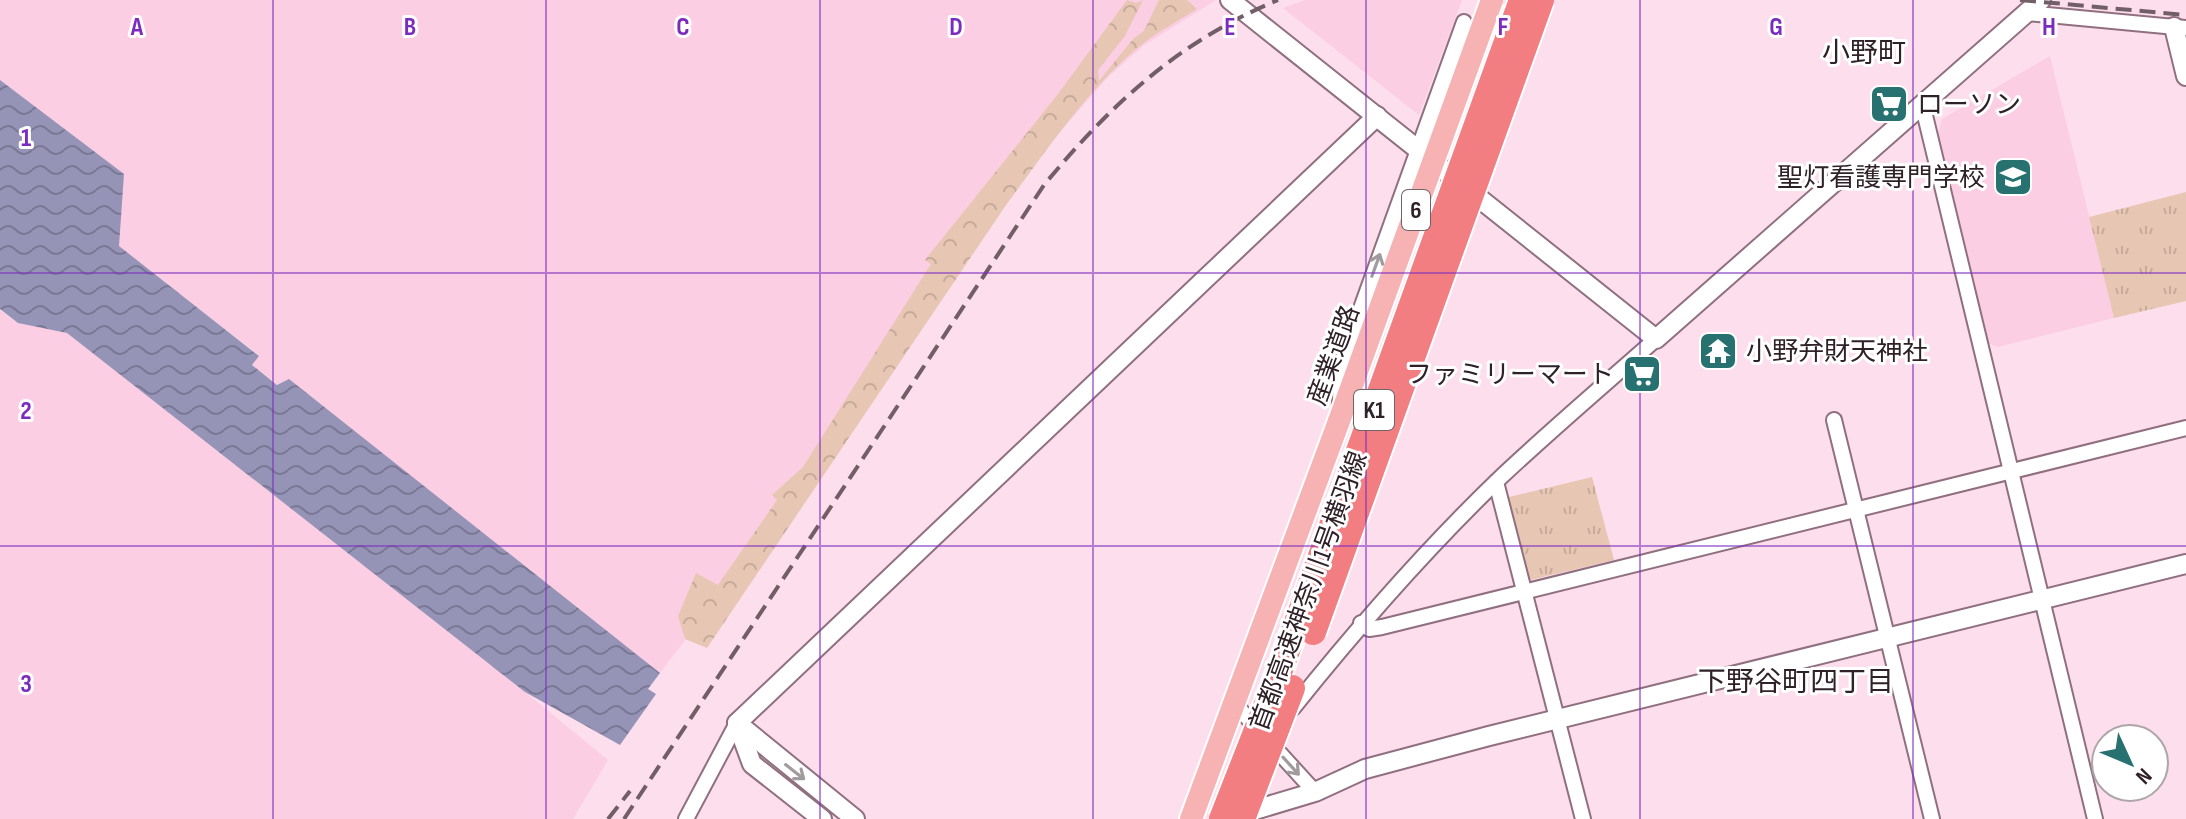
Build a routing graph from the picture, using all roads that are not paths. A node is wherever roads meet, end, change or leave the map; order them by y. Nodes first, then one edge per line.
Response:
1 (1230, 0) edge
2 (1492, 0) edge
3 (1522, 0) edge
4 (1541, 0) edge
5 (2041, 0) edge
6 (2026, 13) junction
7 (1464, 22) dead end
8 (2180, 27) edge
9 (2186, 76) edge
10 (1922, 103) junction
11 (1377, 116) junction
12 (1417, 148) junction
13 (1656, 339) junction
14 (1834, 420) dead end
15 (1339, 421) junction
16 (2186, 428) edge
17 (2013, 470) junction
18 (1496, 482) junction
19 (1857, 509) junction
20 (2186, 564) edge
21 (1525, 591) junction
22 (2043, 601) junction
23 (1361, 623) junction
24 (1888, 638) junction
25 (1234, 703) junction
26 (1557, 720) junction
27 (737, 723) junction
28 (1226, 728) junction
29 (1267, 739) junction
30 (1315, 792) junction
31 (686, 819) edge
32 (822, 819) edge
33 (855, 819) edge
34 (1191, 819) edge
35 (1210, 819) edge
36 (1224, 819) edge
37 (1242, 819) edge
38 (1270, 819) edge
39 (1583, 819) edge
40 (1932, 819) edge
41 (2095, 819) edge

1 - 11 street
2 - 15 main road, 産業道路 / 6, bridge
3 - 36 highway, 首都高速神奈川1号横羽線 / K1, bridge
4 - 37 highway, 首都高速神奈川1号横羽線 / K1, bridge
5 - 6 street
6 - 8 street
6 - 10 street
7 - 12 street
8 - 9 street
10 - 13 street
10 - 17 street
11 - 12 street
11 - 27 street
12 - 13 street
15 -> 12 street
13 - 18 street
14 - 19 street
15 - 25 main road, 産業道路 / 6
16 - 17 street
17 - 19 street
17 - 22 street
18 - 21 street
18 - 23 street
19 - 21 street
19 - 24 street
20 - 22 street
21 - 23 street
21 - 26 street
22 - 24 street
22 - 41 street
23 - 29 street
24 - 26 street
24 - 40 street
25 - 28 main road, 産業道路 / 6
25 - 29 street
26 - 30 street
26 - 39 street
27 - 31 street
27 - 32 street
27 -> 33 street
28 - 34 main road, 産業道路 / 6
28 - 35 main road, 産業道路 / 6
29 -> 30 street
30 - 36 street
30 - 38 street

